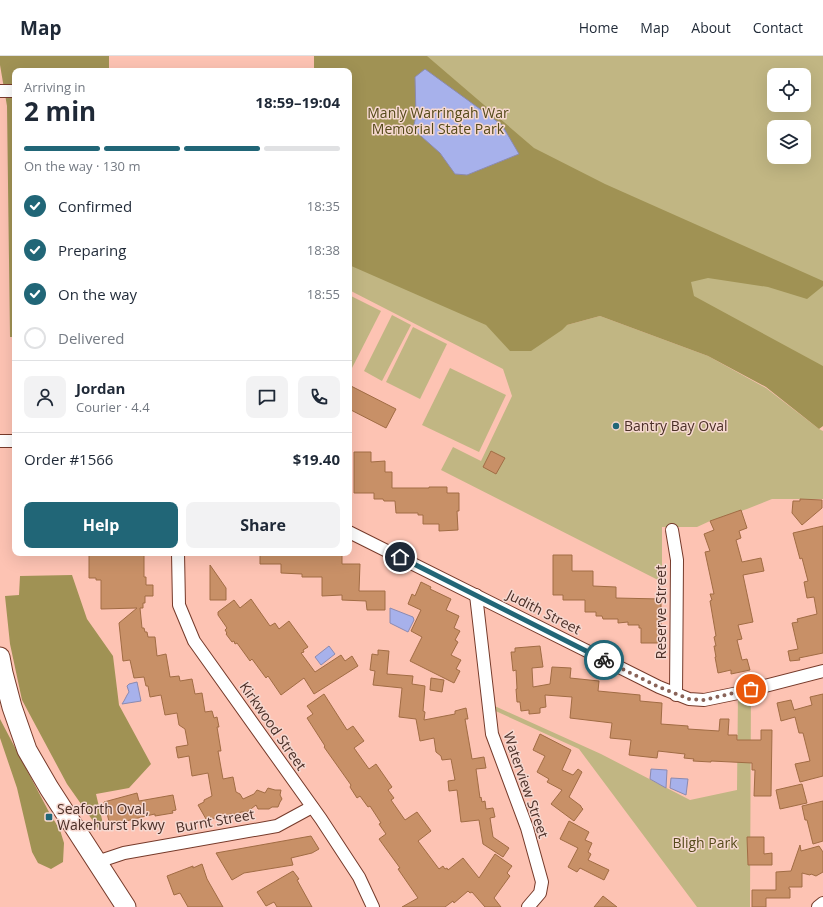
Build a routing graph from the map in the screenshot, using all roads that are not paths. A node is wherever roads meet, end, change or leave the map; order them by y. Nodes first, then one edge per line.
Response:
1 (0, 91) edge
2 (12, 91) edge
3 (0, 441) edge
4 (12, 441) edge
5 (672, 530) dead end
6 (352, 533) edge
7 (178, 556) edge
8 (476, 595) junction
9 (0, 657) edge
10 (823, 671) edge
11 (676, 694) junction
12 (312, 807) junction
13 (97, 862) junction
14 (823, 903) edge
15 (126, 907) edge
16 (373, 907) edge
17 (528, 907) edge
18 (818, 907) edge

1 - 2 street
3 - 4 street
5 - 11 street, Reserve Street
6 - 8 street, Judith Street
7 - 12 street, Kirkwood Street
8 - 11 street, Judith Street
8 - 17 street, Waterview Street
9 - 13 main road
10 - 11 street, Judith Street
12 - 13 street, Burnt Street
12 - 16 street, Kirkwood Street
13 - 15 main road
14 - 18 street

